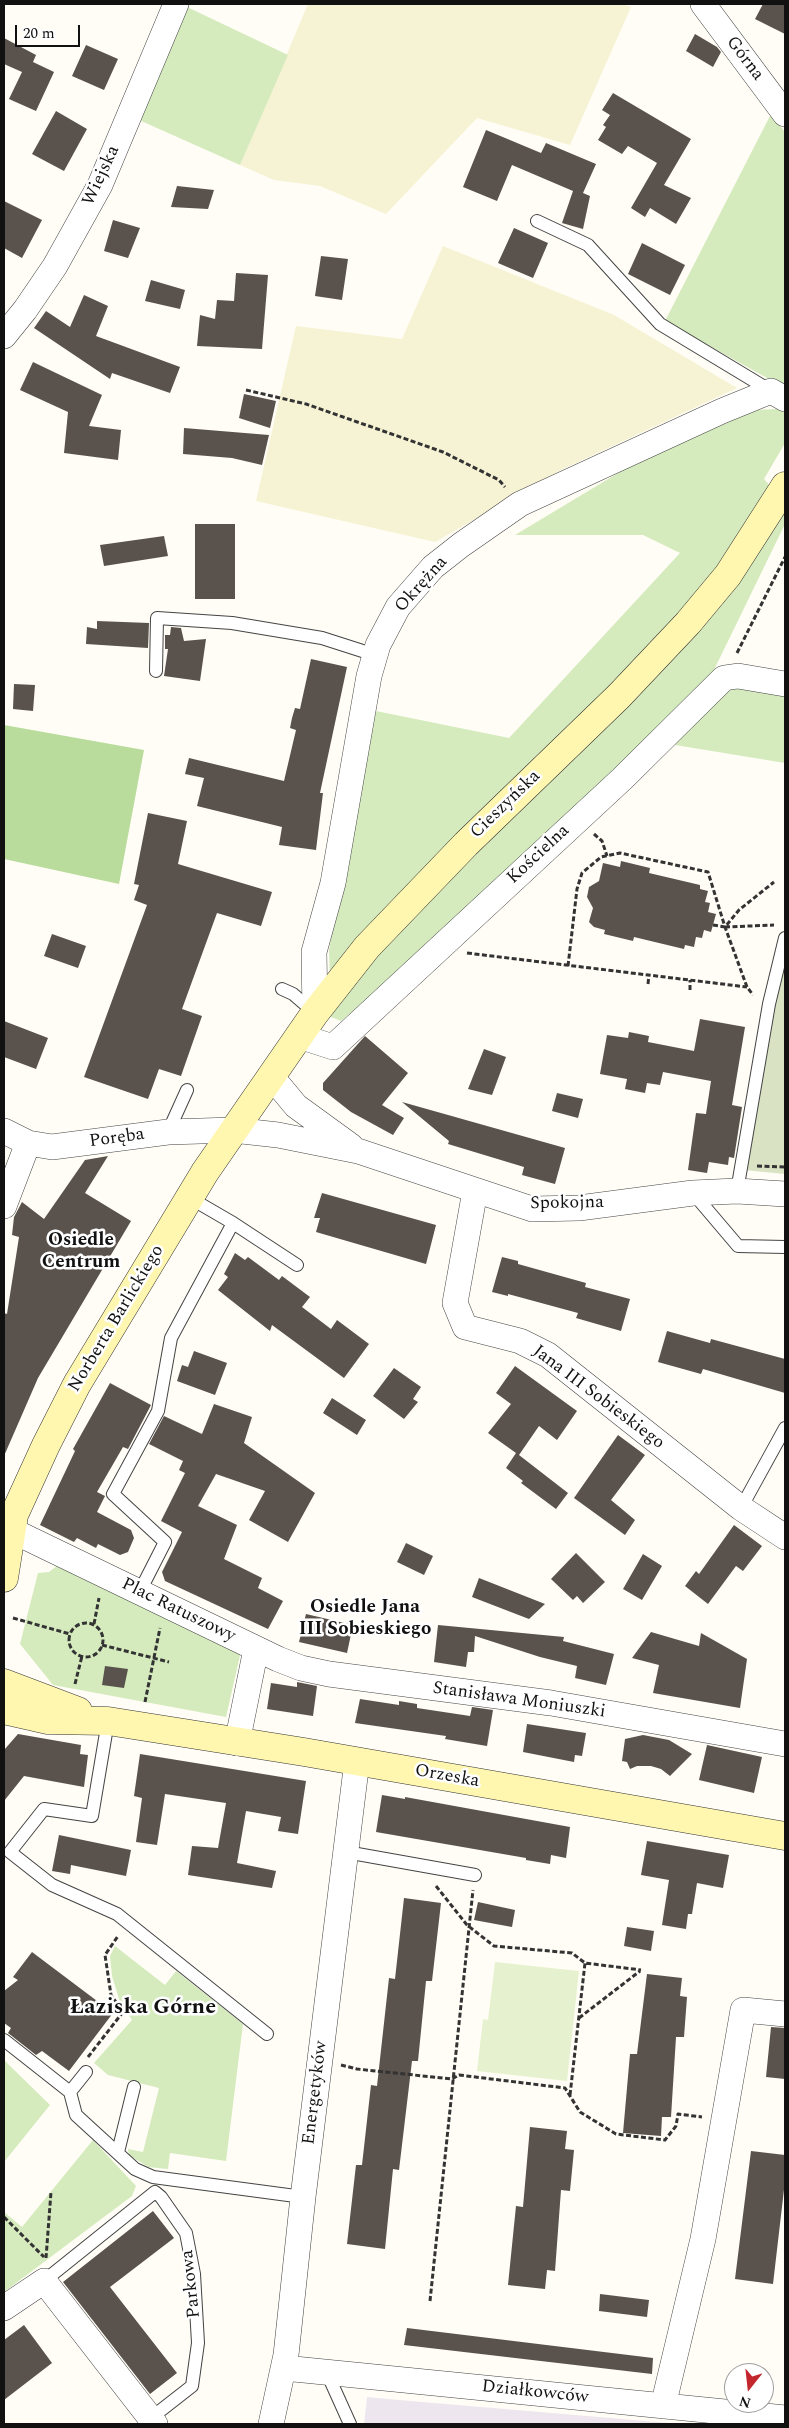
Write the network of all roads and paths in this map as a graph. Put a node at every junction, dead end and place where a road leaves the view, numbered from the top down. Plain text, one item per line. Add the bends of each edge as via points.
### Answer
1 (176, 4) edge
2 (703, 4) edge
3 (785, 114) edge
4 (537, 221) dead end
5 (4, 336) edge
6 (246, 390) dead end
7 (778, 395) edge
8 (785, 486) edge
9 (520, 504) junction
10 (785, 557) edge
11 (375, 655) junction
12 (156, 671) dead end
13 (724, 678) junction
14 (785, 684) edge
15 (588, 828) dead end
16 (607, 856) junction
17 (774, 882) dead end
18 (770, 924) dead end
19 (713, 925) dead end
20 (725, 927) junction
21 (785, 938) edge
22 (464, 953) dead end
23 (568, 966) junction
24 (649, 975) junction
25 (690, 980) junction
26 (648, 984) dead end
27 (747, 987) junction
28 (282, 989) dead end
29 (690, 990) dead end
30 (755, 997) dead end
31 (315, 1013) junction
32 (299, 1036) junction
33 (271, 1076) junction
34 (187, 1090) dead end
35 (233, 1130) junction
36 (4, 1131) edge
37 (168, 1132) junction
38 (28, 1144) junction
39 (358, 1151) junction
40 (742, 1166) junction
41 (785, 1167) edge
42 (475, 1191) junction
43 (737, 1191) junction
44 (693, 1192) junction
45 (785, 1194) edge
46 (190, 1198) junction
47 (4, 1206) edge
48 (233, 1223) junction
49 (785, 1246) edge
50 (297, 1265) dead end
51 (785, 1428) edge
52 (741, 1508) junction
53 (10, 1524) edge
54 (785, 1537) edge
55 (4, 1578) edge
56 (101, 1591) dead end
57 (139, 1593) junction
58 (13, 1618) dead end
59 (162, 1622) dead end
60 (94, 1624) junction
61 (70, 1634) junction
62 (102, 1645) junction
63 (256, 1649) junction
64 (82, 1656) junction
65 (154, 1659) junction
66 (169, 1662) dead end
67 (4, 1683) edge
68 (75, 1685) dead end
69 (144, 1707) dead end
70 (4, 1710) edge
71 (108, 1721) junction
72 (237, 1743) junction
73 (785, 1744) edge
74 (356, 1761) junction
75 (785, 1836) edge
76 (7, 1850) edge
77 (346, 1852) junction
78 (420, 1865) junction
79 (475, 1875) joint
80 (128, 1923) junction
81 (468, 1925) junction
82 (585, 1963) junction
83 (785, 2014) edge
84 (579, 2018) junction
85 (267, 2034) dead end
86 (4, 2040) edge
87 (320, 2063) junction
88 (86, 2072) joint
89 (452, 2080) junction
90 (134, 2087) dead end
91 (70, 2092) junction
92 (570, 2095) junction
93 (725, 2120) junction
94 (118, 2152) junction
95 (51, 2192) dead end
96 (303, 2197) junction
97 (4, 2217) edge
98 (45, 2270) junction
99 (430, 2301) dead end
100 (4, 2308) edge
101 (284, 2368) junction
102 (328, 2373) junction
103 (663, 2406) junction
104 (785, 2418) edge
105 (153, 2421) edge
106 (271, 2424) edge
107 (350, 2424) edge

1 - 5 street, Wiejska via 100,185 55,266
2 - 3 street, Górna
4 - 7 lane via 588,245 660,324
6 - 9 path via 306,404 443,452 499,480
7 - 9 street, Okrężna via 722,411
8 - 31 street, Cieszyńska via 728,575 688,623 367,947
9 - 11 street, Okrężna via 433,567 398,607
10 - 13 path
11 - 12 lane via 322,638 232,623 157,618
11 - 31 street, Okrężna via 332,883 314,952
13 - 14 street via 738,676
13 - 32 street, Kościelna via 622,778 333,1047
15 - 16 path via 602,841
16 - 20 path via 620,853 708,872
16 - 23 path via 601,857 582,873 577,889
17 - 20 path via 739,910
18 - 20 path
19 - 20 path
20 - 27 path
21 - 40 lane via 769,1004
22 - 23 path
23 - 24 path
24 - 25 path
24 - 26 path
25 - 27 path
25 - 29 path
27 - 30 path
28 - 31 lane
31 - 32 street, Cieszyńska
32 - 33 street, Cieszyńska
33 - 35 street, Cieszyńska
33 - 39 street, Spokojna via 296,1106
34 - 37 lane
35 - 37 street, Poręba
35 - 39 street, Spokojna via 278,1135
35 - 46 street, Norberta Barlickiego
36 - 38 street, Poręba
37 - 38 street, Poręba via 52,1147
38 - 47 street
39 - 42 street, Spokojna
40 - 41 path
40 - 43 lane
42 - 44 street, Spokojna via 532,1209 579,1208
42 - 52 street, Jana III Sobieskiego via 455,1303 465,1327 520,1340 548,1355
43 - 44 street, Spokojna
43 - 45 street, Spokojna
44 - 49 lane via 738,1246
46 - 48 lane
46 - 53 street, Norberta Barlickiego via 77,1384
48 - 50 lane
48 - 57 lane via 170,1338 158,1410 113,1494 165,1542
51 - 52 lane
52 - 54 street, Jana III Sobieskiego
53 - 55 street, Norberta Barlickiego
53 - 57 street, Plac Ratuszowy
56 - 60 path
57 - 63 street, Plac Ratuszowy
58 - 61 path
59 - 65 path
60 - 61 path via 77,1626
60 - 62 path via 102,1632
61 - 64 path via 70,1645
62 - 64 path via 93,1656
62 - 65 path
63 - 72 street, Plac Ratuszowy
63 - 73 street, Stanisława Moniuszki via 301,1668 329,1674 551,1703
64 - 68 path
65 - 66 path
65 - 69 path
67 - 71 street, Orzeska
70 - 71 street, Orzeska via 48,1720
71 - 72 street, Orzeska
71 - 76 lane via 92,1816 44,1808
72 - 74 street, Orzeska
74 - 75 street, Orzeska
74 - 77 street, Energetyków
76 - 80 lane via 52,1885 117,1914
77 - 78 lane
77 - 87 street, Energetyków
78 - 79 lane
78 - 81 path
79 - 81 path
80 - 85 lane
80 - 88 path via 105,1955 111,1994 123,2012 88,2057
81 - 82 path via 494,1946 572,1953
81 - 89 path
82 - 84 path
82 - 84 path via 641,1970
83 - 93 street via 743,2010
84 - 92 path
86 - 91 lane
87 - 89 path
87 - 96 street, Energetyków
88 - 91 lane
89 - 92 path via 458,2075 565,2088
89 - 99 path
90 - 94 lane
91 - 94 lane via 76,2115
92 - 93 path via 580,2112 616,2134 665,2140 676,2126 678,2114
93 - 103 street via 703,2239
94 - 96 lane via 135,2169 153,2177
95 - 98 path
96 - 101 street, Energetyków
97 - 98 path
98 - 100 street, Parkowa
98 - 105 street, Parkowa
98 - 105 lane, Parkowa via 155,2192 161,2197 186,2233 194,2274 198,2343 192,2386
101 - 102 street, Działkowców
101 - 106 street, Energetyków
102 - 103 street, Działkowców
102 - 107 lane
103 - 104 street, Działkowców

